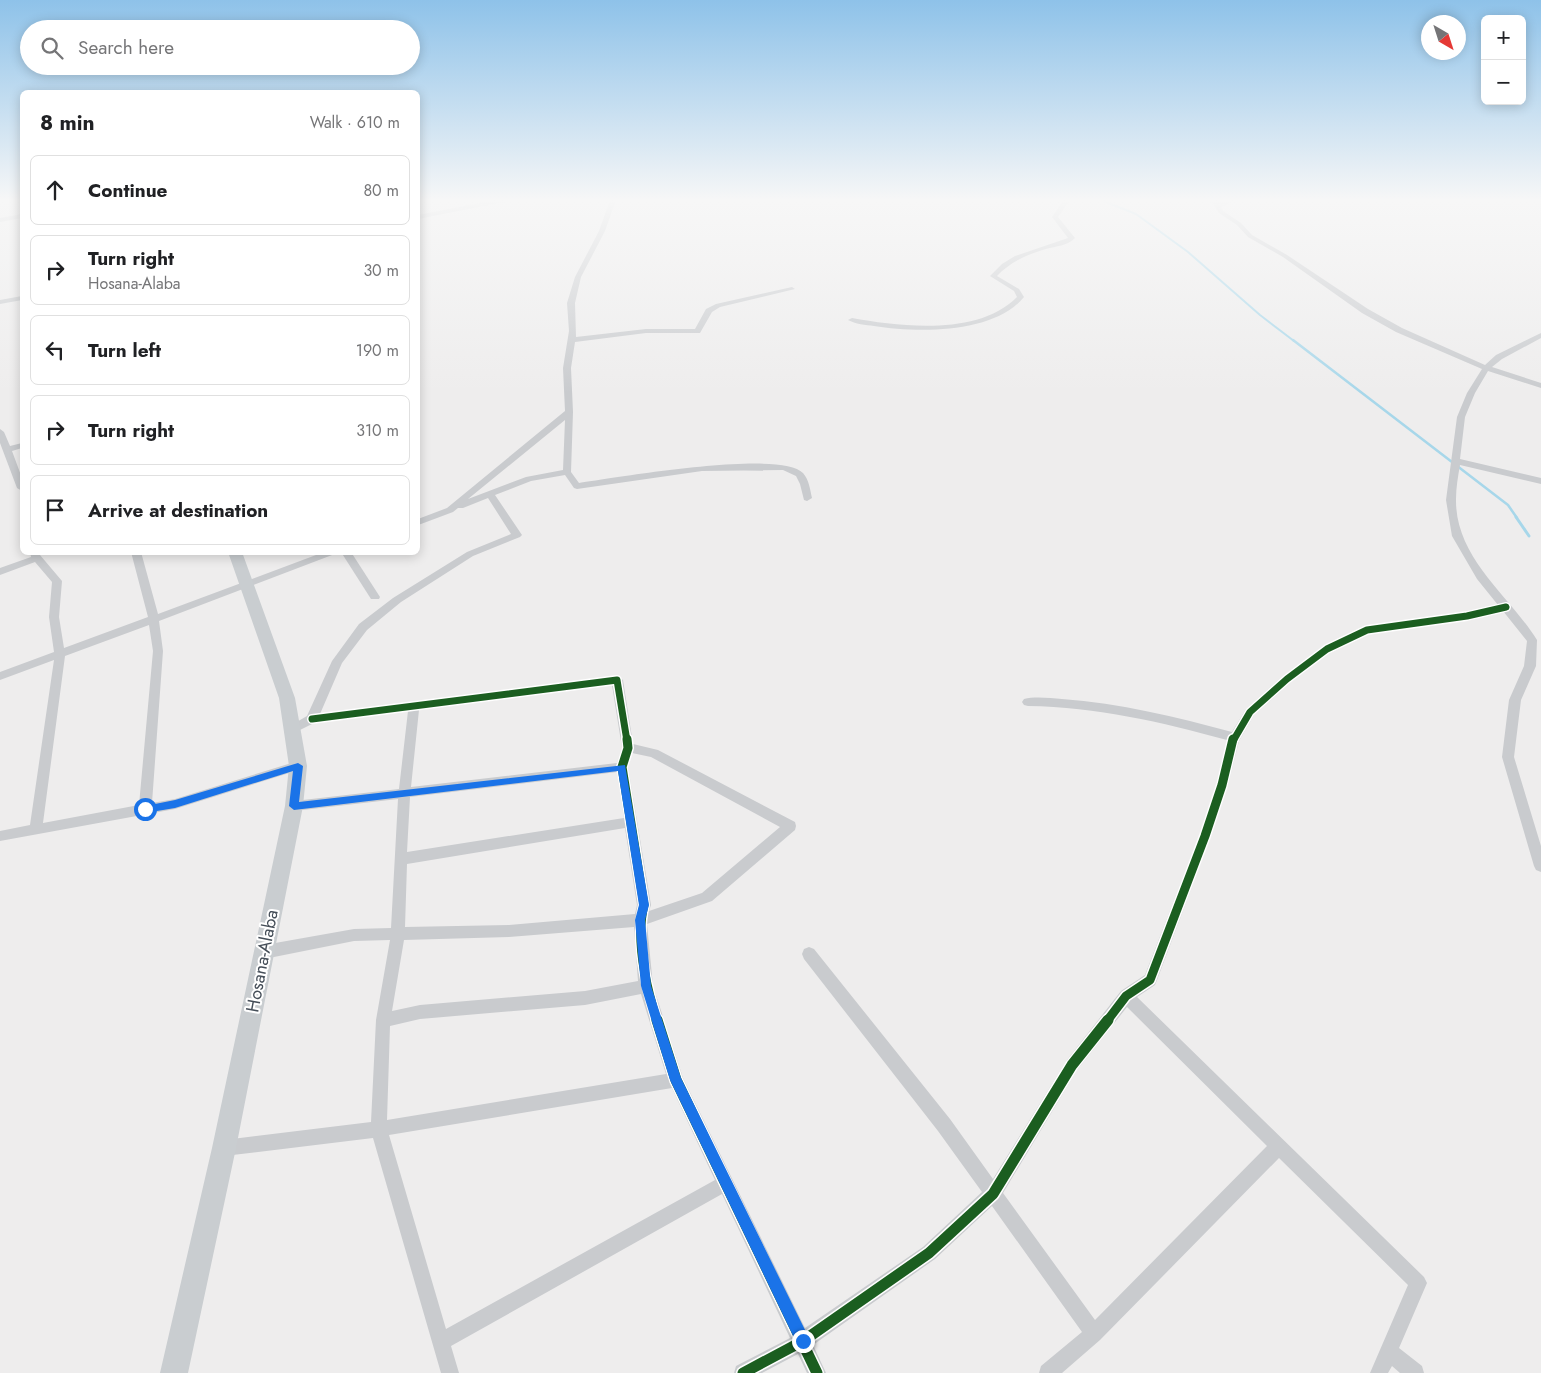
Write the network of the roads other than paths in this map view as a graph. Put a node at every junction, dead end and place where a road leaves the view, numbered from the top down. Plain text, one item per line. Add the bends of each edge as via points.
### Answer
1 (585, 264) edge
2 (1006, 264) edge
3 (1297, 264) edge
4 (792, 289) dead end
5 (20, 298) edge
6 (0, 302) edge
7 (852, 320) dead end
8 (1541, 335) edge
9 (572, 340) junction
10 (1486, 368) junction
11 (1541, 386) edge
12 (569, 412) junction
13 (0, 432) edge
14 (20, 446) edge
15 (7, 450) junction
16 (1456, 461) junction
17 (567, 472) junction
18 (1541, 481) edge
19 (20, 483) edge
20 (490, 494) junction
21 (807, 498) dead end
22 (450, 510) junction
23 (420, 521) edge
24 (137, 555) edge
25 (236, 555) edge
26 (328, 555) edge
27 (348, 555) edge
28 (36, 556) edge
29 (0, 572) edge
30 (245, 585) junction
31 (375, 597) dead end
32 (1506, 607) junction
33 (154, 620) junction
34 (60, 655) junction
35 (1536, 655) edge
36 (0, 676) edge
37 (1028, 702) dead end
38 (414, 707) junction
39 (312, 719) junction
40 (292, 730) junction
41 (1234, 737) junction
42 (628, 748) junction
43 (298, 766) junction
44 (622, 767) junction
45 (405, 794) junction
46 (294, 806) junction
47 (145, 809) junction
48 (630, 822) junction
49 (36, 829) junction
50 (0, 836) edge
51 (401, 859) junction
52 (1541, 866) edge
53 (640, 920) junction
54 (398, 934) junction
55 (264, 952) junction
56 (809, 954) dead end
57 (646, 986) junction
58 (1126, 996) junction
59 (383, 1020) junction
60 (676, 1080) junction
61 (379, 1129) junction
62 (1278, 1146) junction
63 (224, 1148) junction
64 (726, 1183) junction
65 (993, 1194) junction
66 (1094, 1334) junction
67 (803, 1341) junction
68 (441, 1342) junction
69 (1389, 1352) junction
70 (174, 1373) edge
71 (450, 1373) edge
72 (743, 1373) edge
73 (818, 1373) edge
74 (1048, 1373) edge
75 (1378, 1373) edge
76 (1415, 1373) edge

1 - 9 street via 571,303
2 - 7 street via 993,276 1017,290 1021,297 1016,305 1003,313 965,323 926,327 903,328
3 - 10 street via 1364,311
4 - 9 street via 718,305 709,311 697,330 646,331
5 - 6 street
8 - 10 street
9 - 12 street via 567,368
10 - 11 street
10 - 16 street via 1461,417
12 - 17 street
12 - 22 street
13 - 15 street
14 - 15 street
15 - 19 street
16 - 18 street
16 - 32 street via 1451,500 1456,536 1481,577
17 - 20 street via 529,479
17 - 21 street via 577,486 702,468 784,467 799,474 805,484
20 - 22 street
20 - 39 street via 517,535 470,554 397,600 363,627 337,662
22 - 23 street
24 - 33 street
25 - 30 main road, Hosana-Alaba
26 - 30 street
27 - 31 street
28 - 29 street
28 - 34 street via 57,582 54,617
30 - 33 street
30 - 40 main road, Hosana-Alaba via 287,698
32 - 35 street via 1532,640
32 - 41 street via 1467,616 1367,630 1335,646 1287,679 1250,712
33 - 34 street
33 - 47 street via 158,651
34 - 36 street
34 - 49 street
35 - 52 street via 1515,700 1508,756
37 - 41 street via 1059,701 1152,715
38 - 39 street
38 - 42 street via 617,680
38 - 45 street
39 - 40 street
40 - 43 main road, Hosana-Alaba
41 - 58 street via 1205,836 1150,980
42 - 44 street
42 - 53 street via 654,753 790,826 707,897
43 - 46 main road, Hosana-Alaba
43 - 47 street via 175,804
44 - 45 street
44 - 48 street
45 - 46 street
45 - 51 street
46 - 55 main road, Hosana-Alaba
47 - 49 street
48 - 51 street
48 - 53 street via 644,905
49 - 50 street
51 - 54 street
53 - 54 street via 509,931
53 - 57 street
54 - 55 street via 354,935
54 - 59 street
55 - 63 main road, Hosana-Alaba
56 - 65 street via 944,1125
57 - 59 street via 585,998 420,1012
57 - 60 street
58 - 62 street
58 - 65 street via 1072,1065
59 - 61 street
60 - 61 street
60 - 64 street
61 - 63 street
61 - 68 street
62 - 66 street
62 - 69 street via 1418,1283
63 - 70 main road, Hosana-Alaba
64 - 67 street
64 - 68 street
65 - 66 street
65 - 67 street via 929,1253
66 - 74 street
67 - 72 street
67 - 73 street
68 - 71 street
69 - 75 street
69 - 76 street

